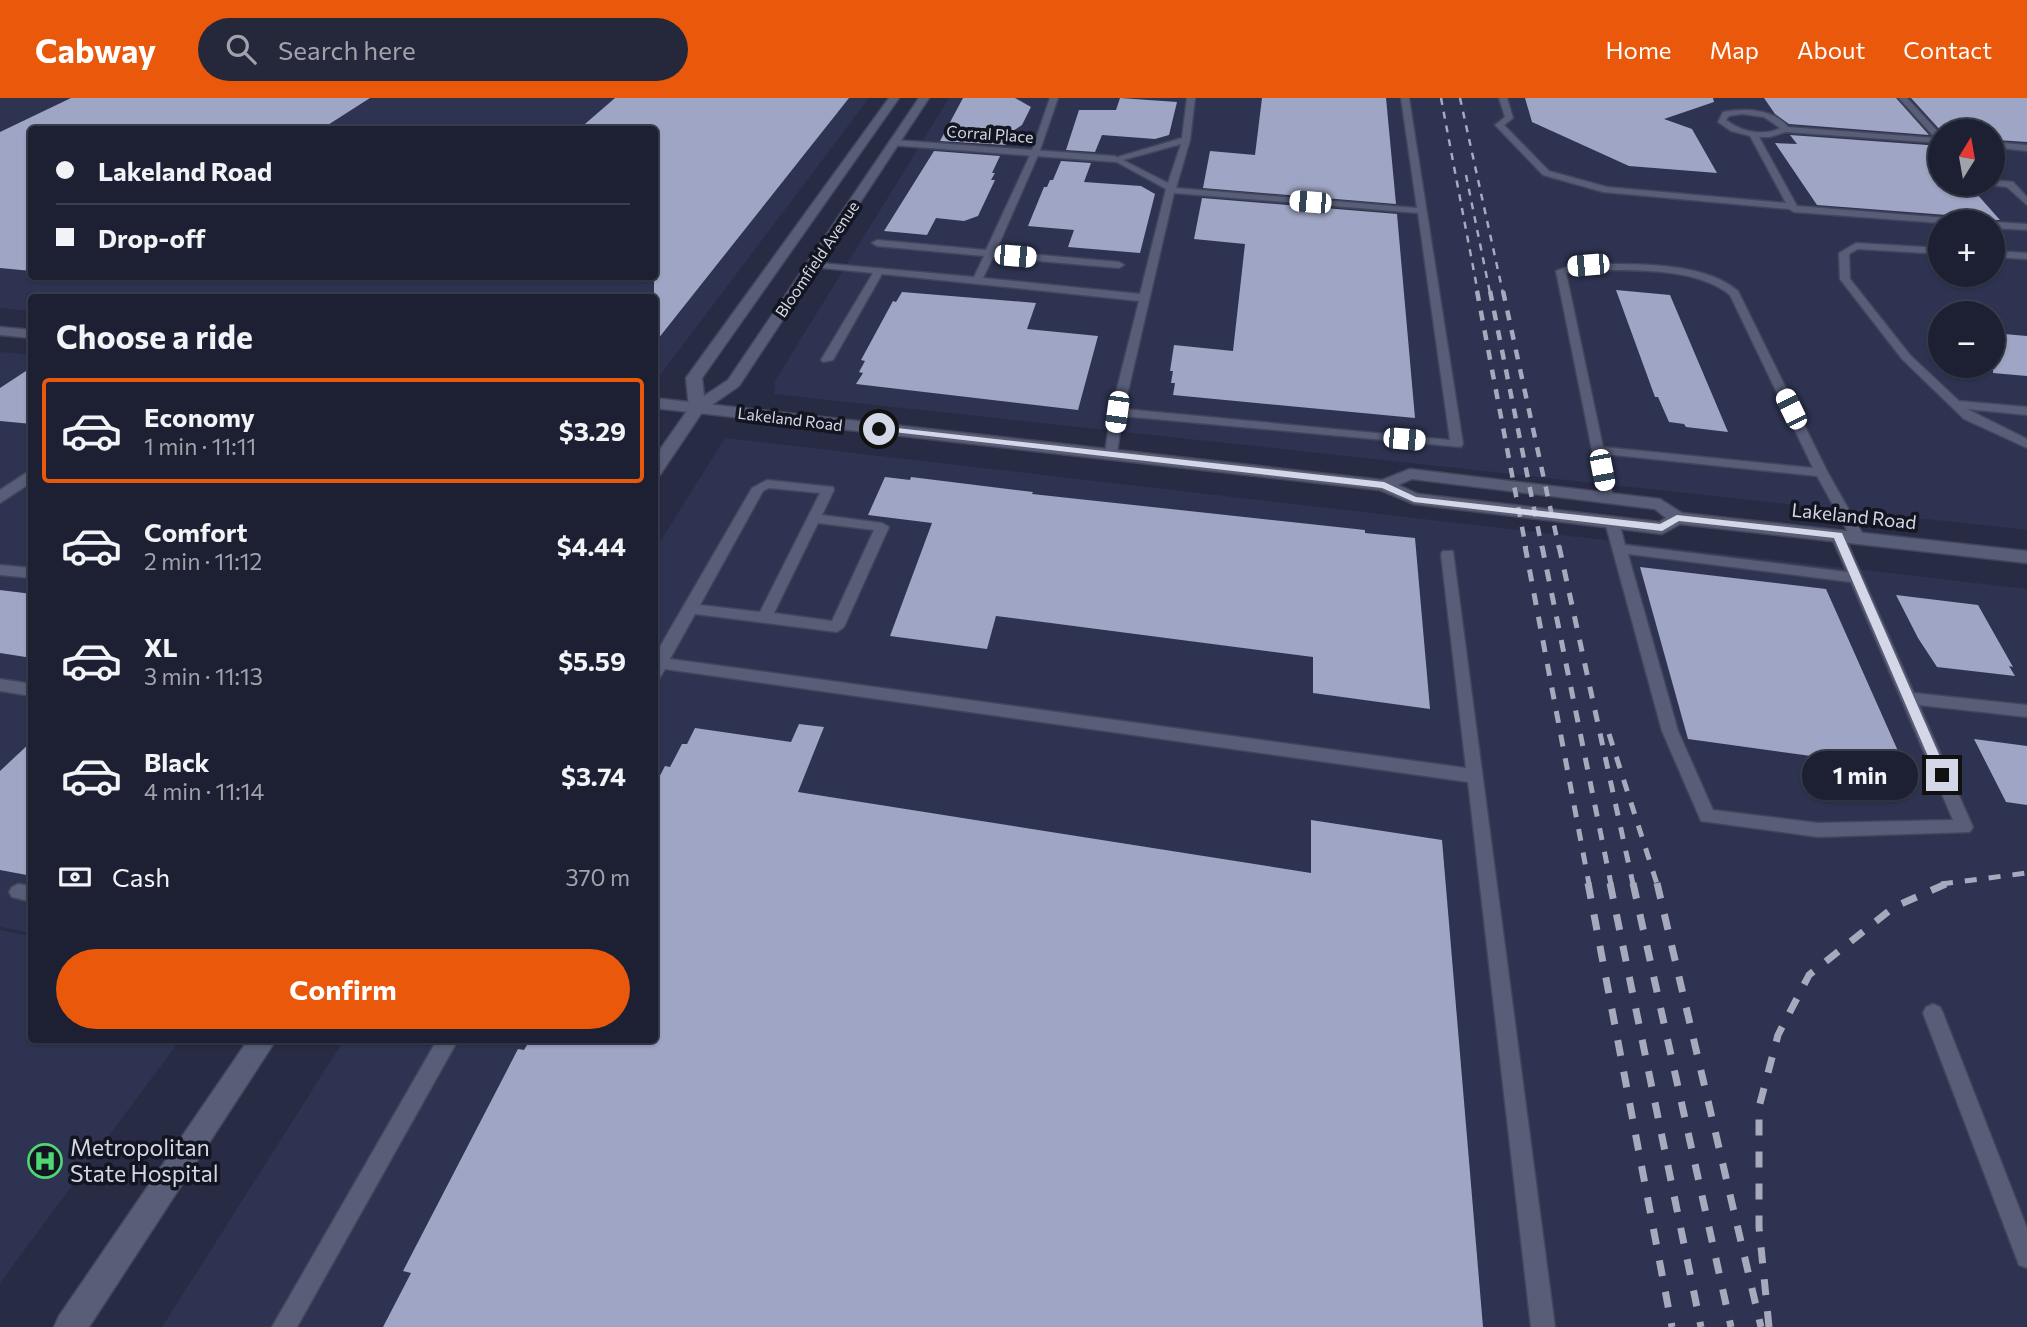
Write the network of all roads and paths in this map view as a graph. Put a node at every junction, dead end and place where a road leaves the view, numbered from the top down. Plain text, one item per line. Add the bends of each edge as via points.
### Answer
1 (894, 98) edge
2 (924, 98) edge
3 (1054, 98) edge
4 (1191, 98) edge
5 (1405, 98) edge
6 (1503, 98) edge
7 (1903, 98) edge
8 (1730, 100) dead end
9 (1729, 113) junction
10 (1928, 126) edge
11 (1785, 129) junction
12 (1752, 134) junction
13 (1186, 140) junction
14 (1928, 140) edge
15 (879, 142) junction
16 (2006, 146) edge
17 (2027, 148) edge
18 (1035, 153) junction
19 (1115, 159) junction
20 (2006, 184) edge
21 (1171, 189) junction
22 (2027, 202) edge
23 (1792, 206) junction
24 (1422, 211) junction
25 (1928, 219) edge
26 (2005, 226) edge
27 (2027, 227) edge
28 (877, 243) dead end
29 (1928, 250) edge
30 (989, 254) junction
31 (2005, 255) edge
32 (2027, 256) edge
33 (813, 264) junction
34 (1119, 265) dead end
35 (879, 271) junction
36 (977, 281) junction
37 (1144, 298) junction
38 (0, 331) edge
39 (28, 334) edge
40 (827, 360) dead end
41 (658, 403) edge
42 (1955, 404) junction
43 (697, 408) junction
44 (2027, 411) edge
45 (1117, 412) junction
46 (2027, 444) edge
47 (1597, 450) junction
48 (1111, 453) junction
49 (658, 465) edge
50 (1822, 474) junction
51 (28, 477) edge
52 (1384, 485) junction
53 (1607, 497) junction
54 (0, 498) edge
55 (814, 518) junction
56 (1677, 518) junction
57 (1612, 522) junction
58 (1838, 536) junction
59 (1858, 538) junction
60 (1620, 549) junction
61 (1448, 554) dead end
62 (2027, 557) edge
63 (0, 570) edge
64 (28, 573) edge
65 (1857, 578) junction
66 (691, 610) junction
67 (765, 617) junction
68 (658, 665) edge
69 (658, 667) edge
70 (0, 685) edge
71 (28, 689) edge
72 (1910, 698) junction
73 (2027, 711) edge
74 (1474, 776) junction
75 (1933, 1013) dead end
76 (261, 1043) edge
77 (446, 1043) edge
78 (2027, 1256) edge
79 (70, 1327) edge
80 (284, 1327) edge
81 (1543, 1327) edge

1 - 15 main road, Bloomfield Avenue
2 - 15 main road, Bloomfield Avenue
3 - 18 lane
4 - 13 lane
5 - 24 lane
6 - 23 lane via 1509,118 1499,125 1546,173 1606,190
7 - 10 lane
8 - 9 lane
9 - 11 lane via 1763,115 1780,121
9 - 12 lane via 1722,116 1724,123
11 - 12 lane via 1777,134
11 - 14 lane
12 - 23 lane
13 - 19 lane
13 - 21 lane
15 - 18 main road, Corral Place
15 - 33 main road, Bloomfield Avenue
15 - 43 main road, Bloomfield Avenue via 694,378
16 - 17 lane
18 - 19 main road, Corral Place
18 - 30 lane
19 - 21 lane
20 - 22 lane
21 - 24 lane
21 - 37 lane
23 - 25 lane
24 - 45 lane via 1457,444
26 - 27 lane
28 - 30 lane
29 - 42 lane via 1856,246 1844,253 1845,279 1906,358
30 - 34 lane
30 - 36 lane
31 - 32 lane
33 - 35 lane
33 - 43 main road, Bloomfield Avenue via 734,383
35 - 36 lane
35 - 40 lane
36 - 37 lane
37 - 45 lane
38 - 39 main road
41 - 43 main road, Lakeland Road
42 - 44 lane
42 - 46 lane via 1968,416
43 - 48 main road, Lakeland Road
43 - 49 main road, Bloomfield Avenue
45 - 48 lane
47 - 50 lane
47 - 50 lane via 1561,271 1588,265 1703,276 1723,283 1734,293
47 - 53 lane
48 - 52 main road, Lakeland Road
50 - 59 lane
51 - 54 main road
52 - 53 main road, Lakeland Road via 1410,474
52 - 57 main road, Lakeland Road via 1414,499
53 - 56 main road, Lakeland Road via 1660,504
55 - 66 lane via 828,490 767,484 758,488
55 - 67 lane
55 - 67 lane via 882,527 837,627
56 - 57 main road, Lakeland Road via 1662,528
56 - 58 main road, Lakeland Road
57 - 60 lane
58 - 59 main road, Lakeland Road
58 - 65 lane
59 - 62 main road, Lakeland Road
60 - 65 lane
60 - 72 lane via 1670,731 1707,817 1818,830 1964,827
61 - 74 lane
63 - 64 lane
65 - 72 lane
66 - 67 lane
66 - 68 lane
69 - 74 lane
70 - 71 lane
72 - 73 lane
74 - 81 lane
75 - 78 lane
76 - 79 main road
77 - 80 lane

